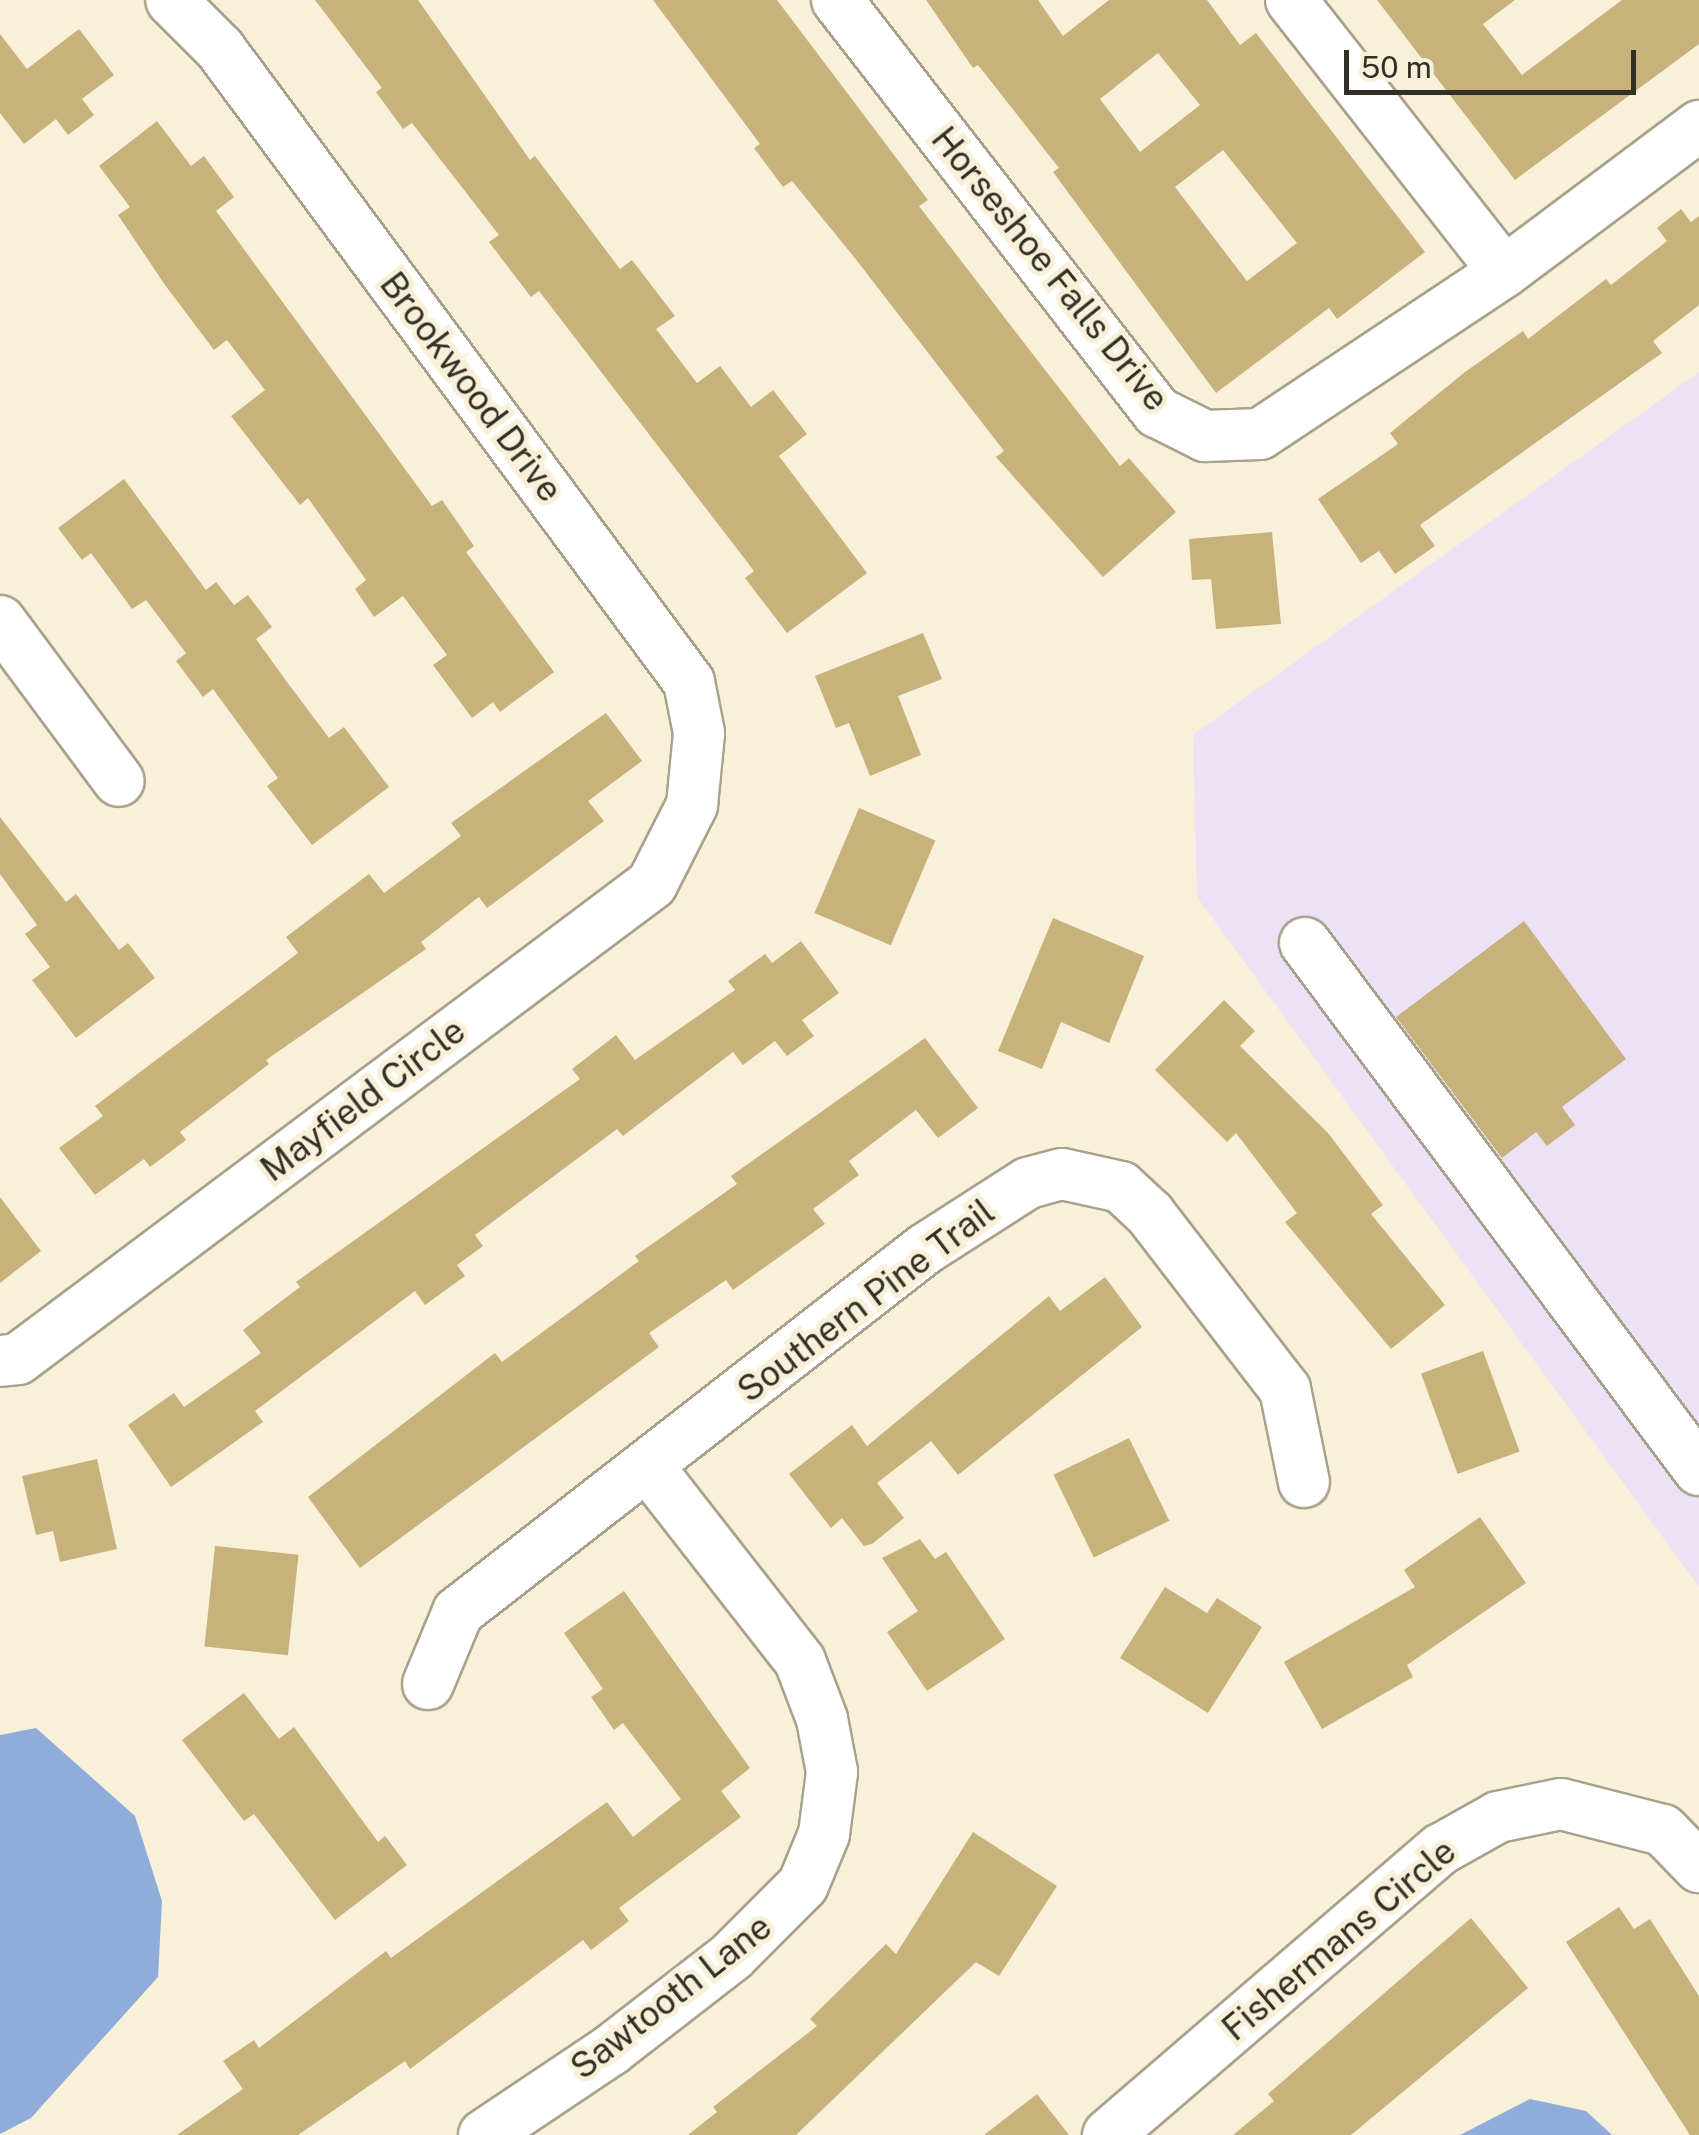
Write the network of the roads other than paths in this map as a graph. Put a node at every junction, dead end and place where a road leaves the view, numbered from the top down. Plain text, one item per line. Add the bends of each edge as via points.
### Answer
1 (171, 0) edge
2 (838, 0) edge
3 (1292, 0) edge
4 (1699, 126) edge
5 (1504, 272) junction
6 (0, 621) edge
7 (119, 781) dead end
8 (692, 805) joint
9 (1304, 943) dead end
10 (0, 1360) edge
11 (1683, 1412) edge
12 (650, 1468) junction
13 (1699, 1470) edge
14 (1304, 1482) dead end
15 (428, 1684) dead end
16 (1699, 1867) edge
17 (484, 2135) edge
18 (1108, 2135) edge

1 - 8 street, Brookwood Drive via 220,49 689,682 699,733
2 - 5 street, Horseshoe Falls Drive via 1158,412 1204,436 1260,434
3 - 5 street
4 - 5 street, Horseshoe Falls Drive
6 - 7 street
8 - 10 street, Mayfield Circle via 652,884 18,1359
9 - 11 street
11 - 13 street
12 - 14 street, Southern Pine Trail via 925,1249 1028,1183 1062,1174 1121,1187 1150,1214 1285,1389
12 - 15 street, Southern Pine Trail via 458,1612
12 - 17 street, Sawtooth Lane via 800,1661 832,1772 824,1834 803,1885 732,1956 611,2050
16 - 18 street, Fishermans Circle via 1663,1830 1562,1804 1498,1817 1440,1848

